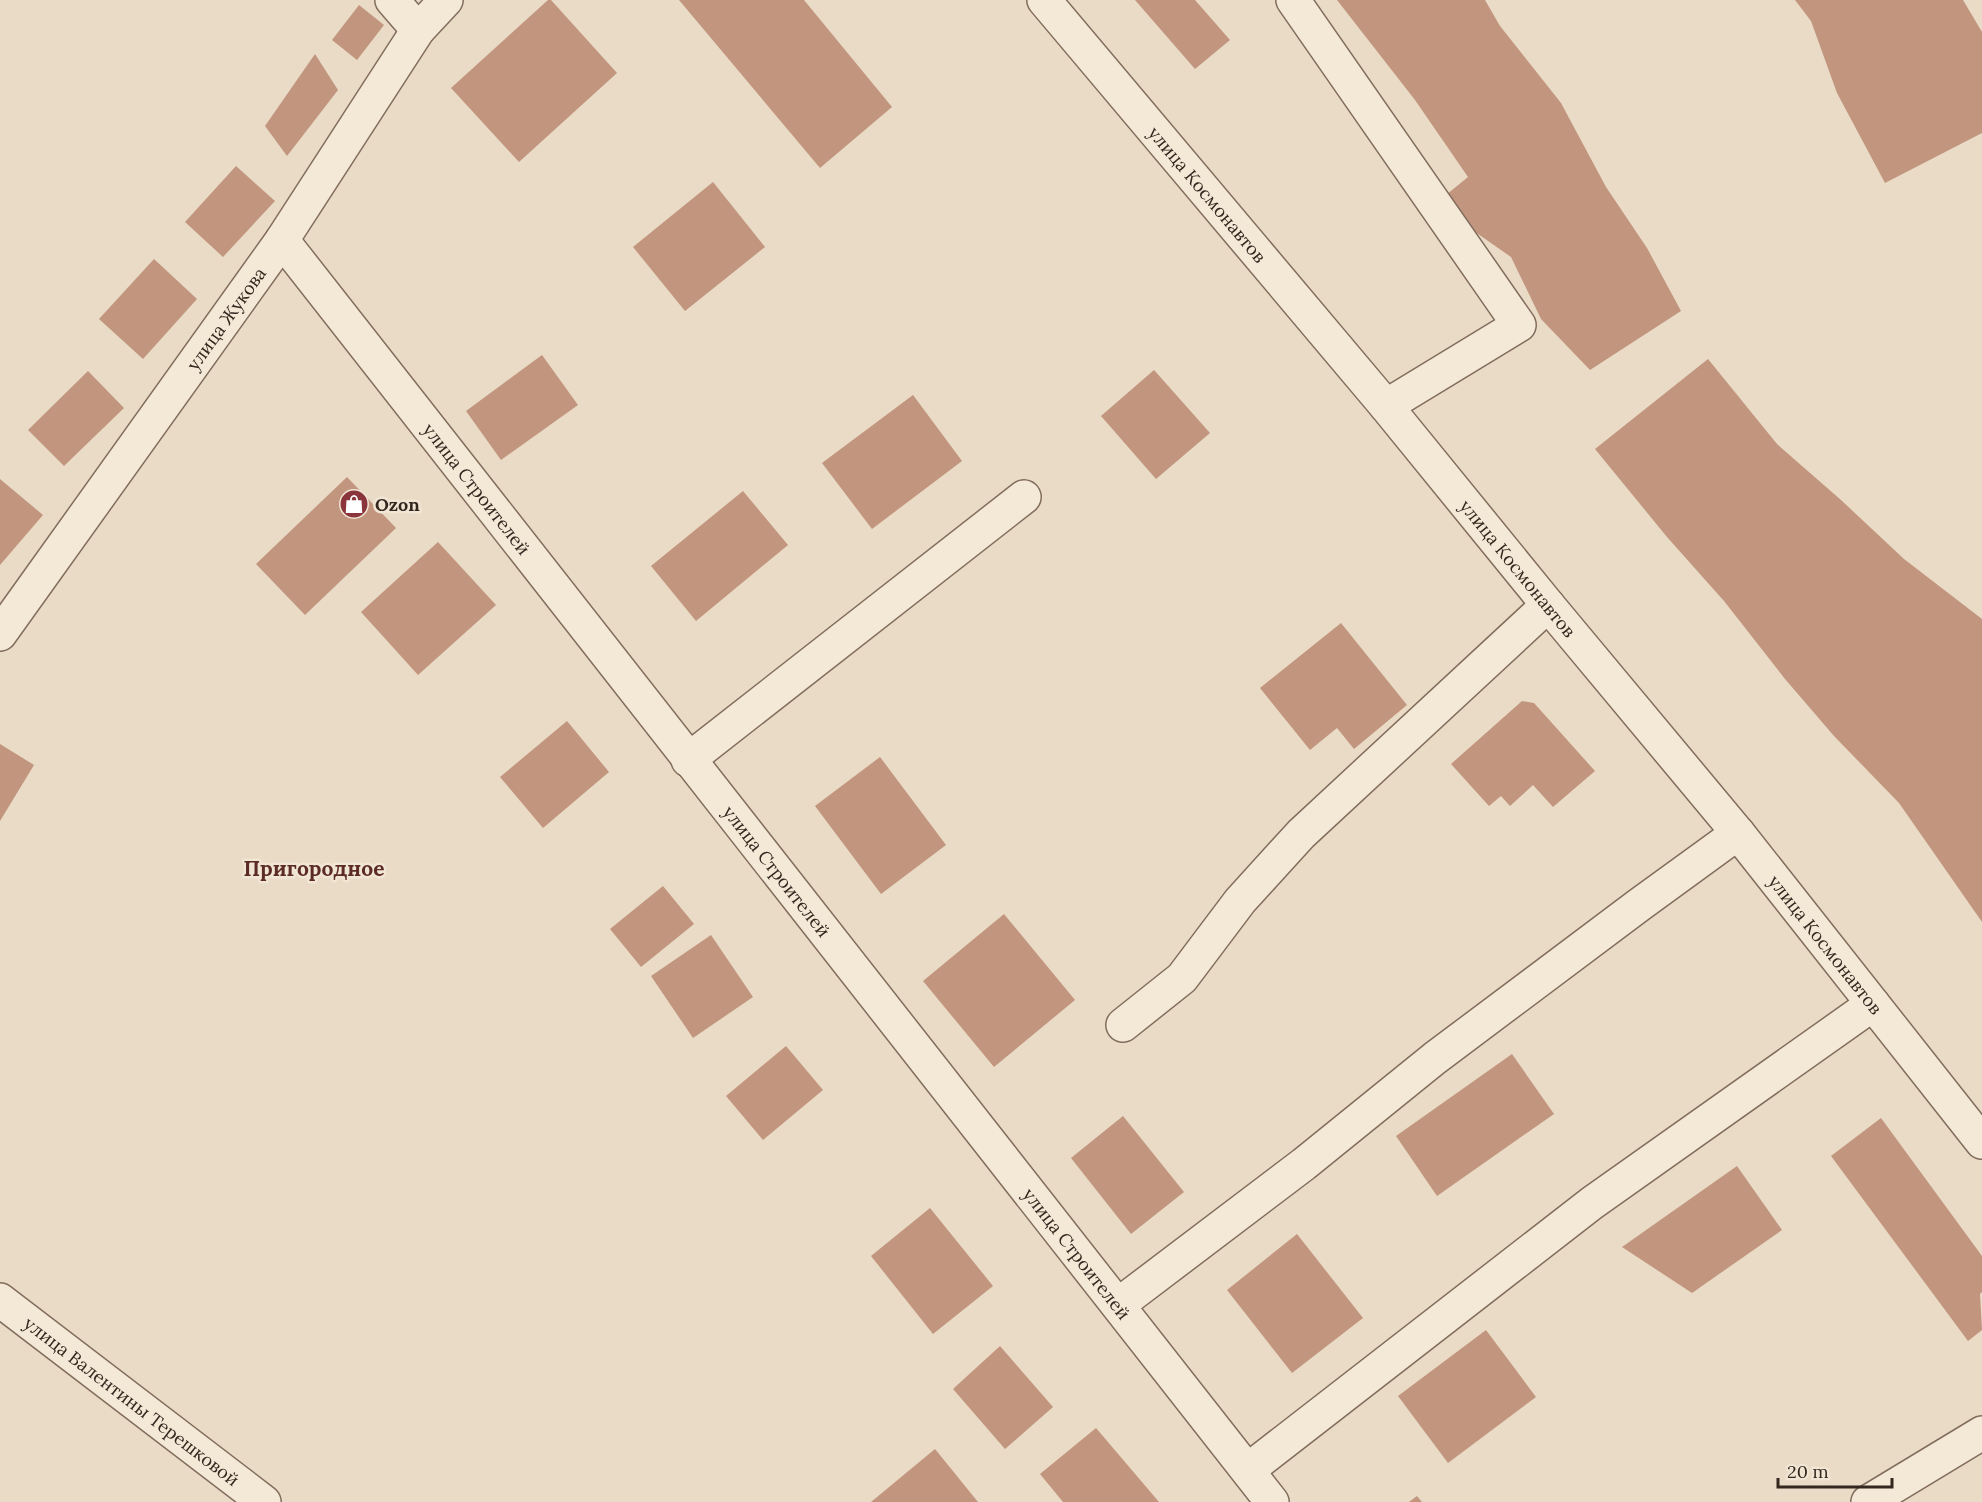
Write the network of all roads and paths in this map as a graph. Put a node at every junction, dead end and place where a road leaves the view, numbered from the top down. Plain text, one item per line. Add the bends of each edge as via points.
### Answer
1 (393, 0) edge
2 (446, 0) edge
3 (1044, 0) edge
4 (1293, 0) edge
5 (418, 30) junction
6 (282, 240) junction
7 (1386, 406) junction
8 (1024, 497) dead end
9 (1548, 605) junction
10 (0, 634) edge
11 (688, 760) junction
12 (1738, 833) junction
13 (1873, 1004) junction
14 (1123, 1025) dead end
15 (1982, 1142) edge
16 (0, 1300) edge
17 (1118, 1305) junction
18 (1982, 1433) edge
19 (1248, 1470) junction
20 (264, 1502) edge
21 (1272, 1502) edge
22 (1868, 1502) edge

1 - 5 street
2 - 5 street, улица Жукова
3 - 7 street, улица Космонавтов
4 - 7 street via 1519,325
5 - 6 street, улица Жукова
6 - 10 street, улица Жукова
6 - 11 street, улица Строителей
7 - 9 street, улица Космонавтов
8 - 11 street
9 - 12 street, улица Космонавтов
9 - 14 street via 1301,834 1240,901 1182,978
11 - 17 street, улица Строителей
12 - 13 street, улица Космонавтов
12 - 17 street via 1435,1058 1304,1164
13 - 15 street, улица Космонавтов
13 - 19 street via 1592,1203
16 - 20 street, улица Валентины Терешковой
17 - 19 street, улица Строителей
18 - 22 street
19 - 21 street, улица Строителей

